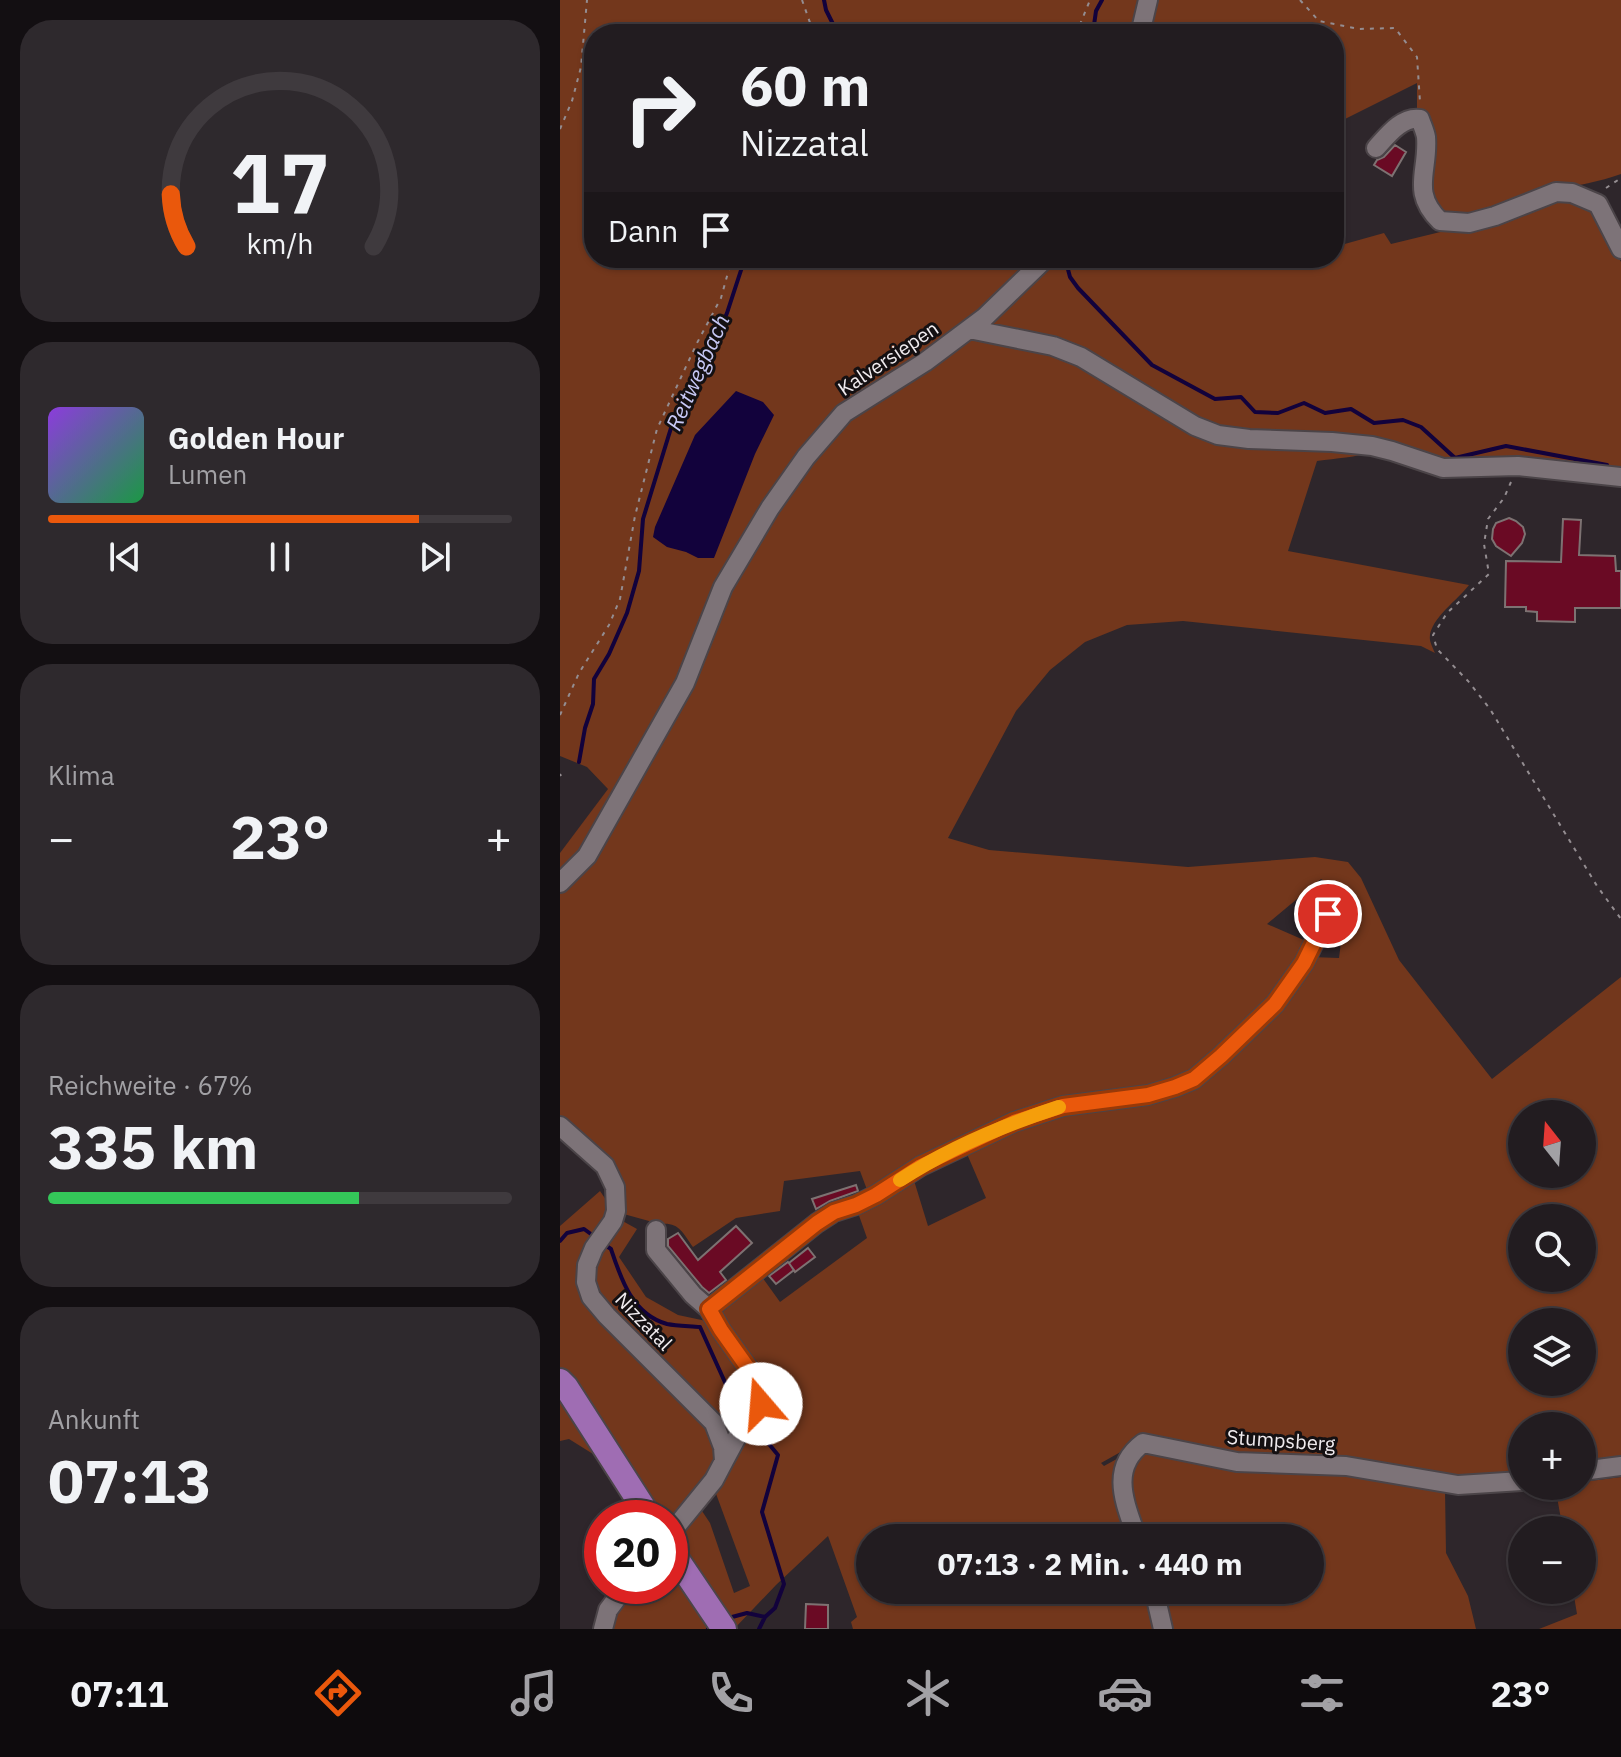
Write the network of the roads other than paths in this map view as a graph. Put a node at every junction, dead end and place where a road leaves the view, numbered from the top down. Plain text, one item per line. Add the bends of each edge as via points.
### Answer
1 (1148, 0) edge
2 (1142, 24) edge
3 (1376, 148) dead end
4 (1621, 249) edge
5 (1036, 268) edge
6 (969, 329) junction
7 (1621, 477) edge
8 (560, 883) edge
9 (1328, 914) dead end
10 (560, 1126) edge
11 (656, 1230) dead end
12 (709, 1309) junction
13 (560, 1381) edge
14 (724, 1461) junction
15 (1621, 1466) edge
16 (1596, 1469) edge
17 (1508, 1482) edge
18 (638, 1500) edge
19 (688, 1512) edge
20 (1132, 1524) edge
21 (688, 1576) edge
22 (612, 1604) edge
23 (1157, 1604) edge
24 (603, 1629) edge
25 (724, 1629) edge
26 (1163, 1629) edge

1 - 2 street
3 - 4 street via 1405,121 1420,119 1426,134 1421,186 1440,221 1469,223 1556,192 1572,193 1598,204
5 - 6 street
6 - 7 street, Kalversiepen via 1081,357 1218,435 1372,446 1443,468 1518,466
6 - 8 street, Kalversiepen via 844,413 806,457 723,587 685,683 587,856
9 - 12 street via 1304,963 1275,1004 1194,1079 1148,1095 1063,1106 1014,1122 921,1166 817,1223
10 - 14 street, Nizzatal via 605,1166 615,1187 613,1221 587,1265 591,1297 714,1423
11 - 12 street via 656,1250
12 - 14 street via 765,1399
13 - 18 main road
14 - 19 street
15 - 16 street
17 - 20 street, Stumpsberg via 1458,1485 1346,1466 1237,1462 1143,1443 1132,1450 1121,1476
21 - 25 main road
22 - 24 street
23 - 26 street

